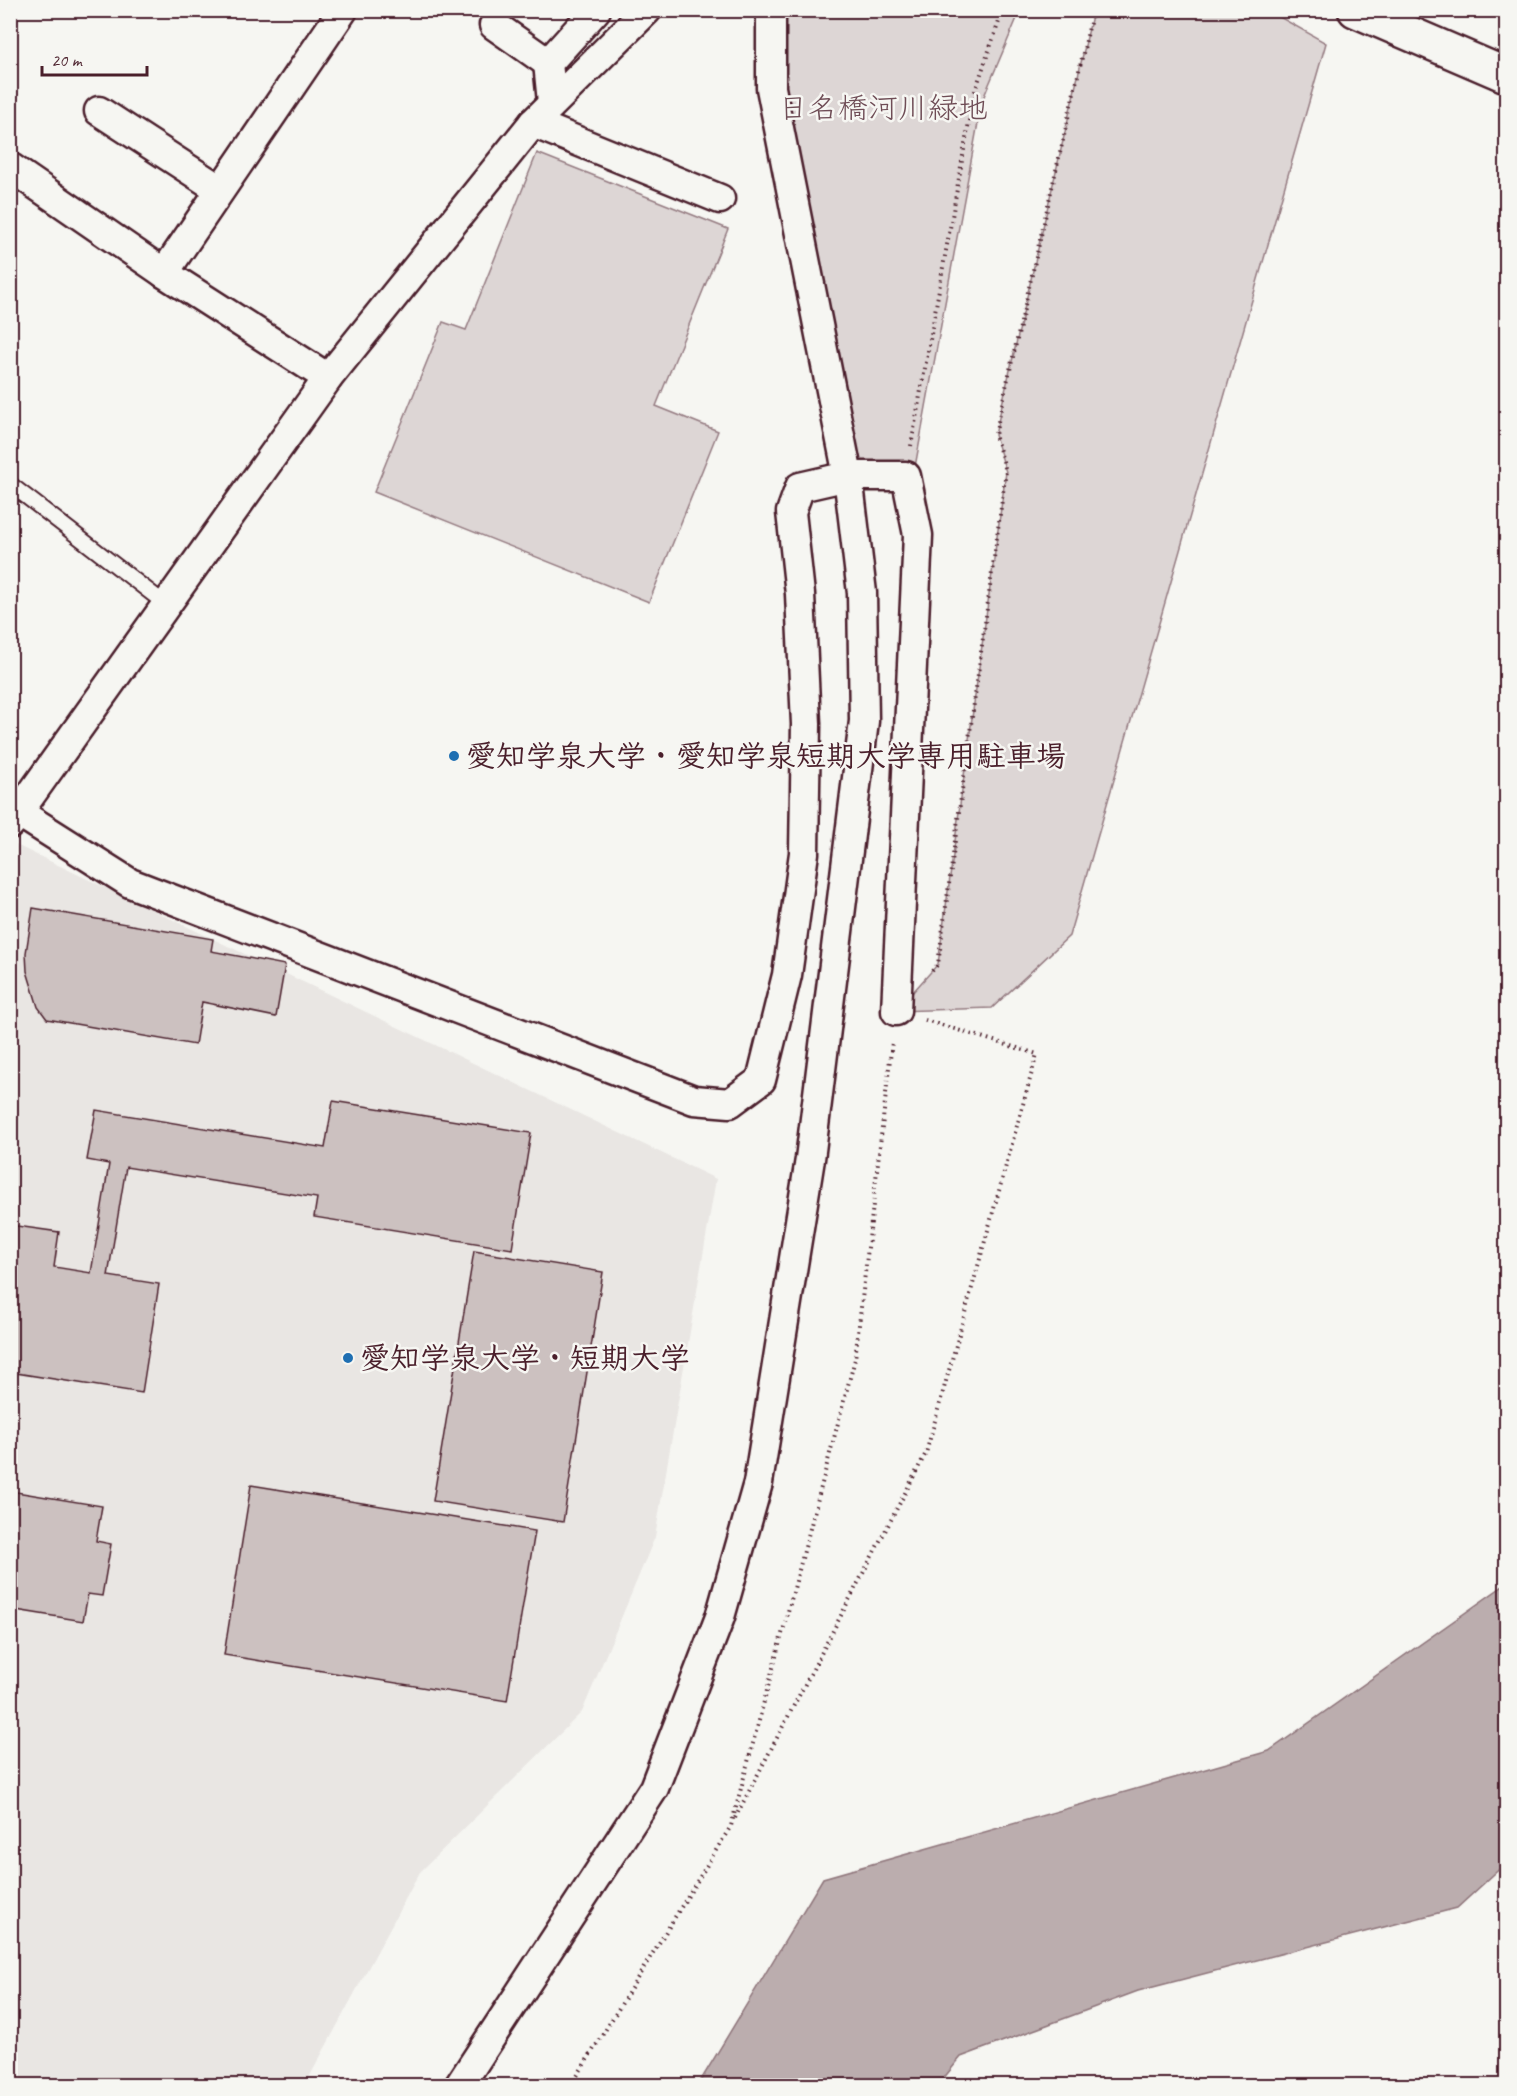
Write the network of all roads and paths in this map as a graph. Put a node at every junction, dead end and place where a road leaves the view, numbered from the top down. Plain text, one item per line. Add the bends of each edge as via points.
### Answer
1 (343, 10) edge
2 (596, 10) edge
3 (647, 10) edge
4 (771, 10) edge
5 (1003, 10) edge
6 (1094, 10) edge
7 (1355, 10) edge
8 (494, 25) dead end
9 (548, 63) junction
10 (1506, 75) edge
11 (99, 111) dead end
12 (543, 112) junction
13 (11, 169) edge
14 (219, 189) junction
15 (720, 199) dead end
16 (164, 273) junction
17 (328, 378) junction
18 (848, 476) junction
19 (906, 476) junction
20 (10, 484) edge
21 (168, 606) junction
22 (14, 815) edge
23 (896, 1011) junction
24 (731, 1826) junction
25 (459, 2085) edge
26 (571, 2085) edge

1 - 14 street
2 - 9 street
3 - 12 street
4 - 18 street via 771,88
5 - 19 path via 974,94
6 - 23 path via 995,435 1006,471 938,964
7 - 10 main road
8 - 9 street
9 - 12 street
11 - 14 street
12 - 15 street
12 - 17 street
13 - 16 street
14 - 16 street
16 - 17 street
17 - 21 street
18 - 19 street
18 - 22 street via 800,487 791,512 806,712 804,854 787,975 761,1080 730,1103 694,1101 130,883
18 - 25 street via 862,593 864,721 810,1159 758,1483 720,1617 654,1788
19 - 23 street via 918,535
20 - 21 lane
21 - 22 street
23 - 24 path via 855,1359
23 - 24 path via 1037,1054 926,1454
24 - 26 path

